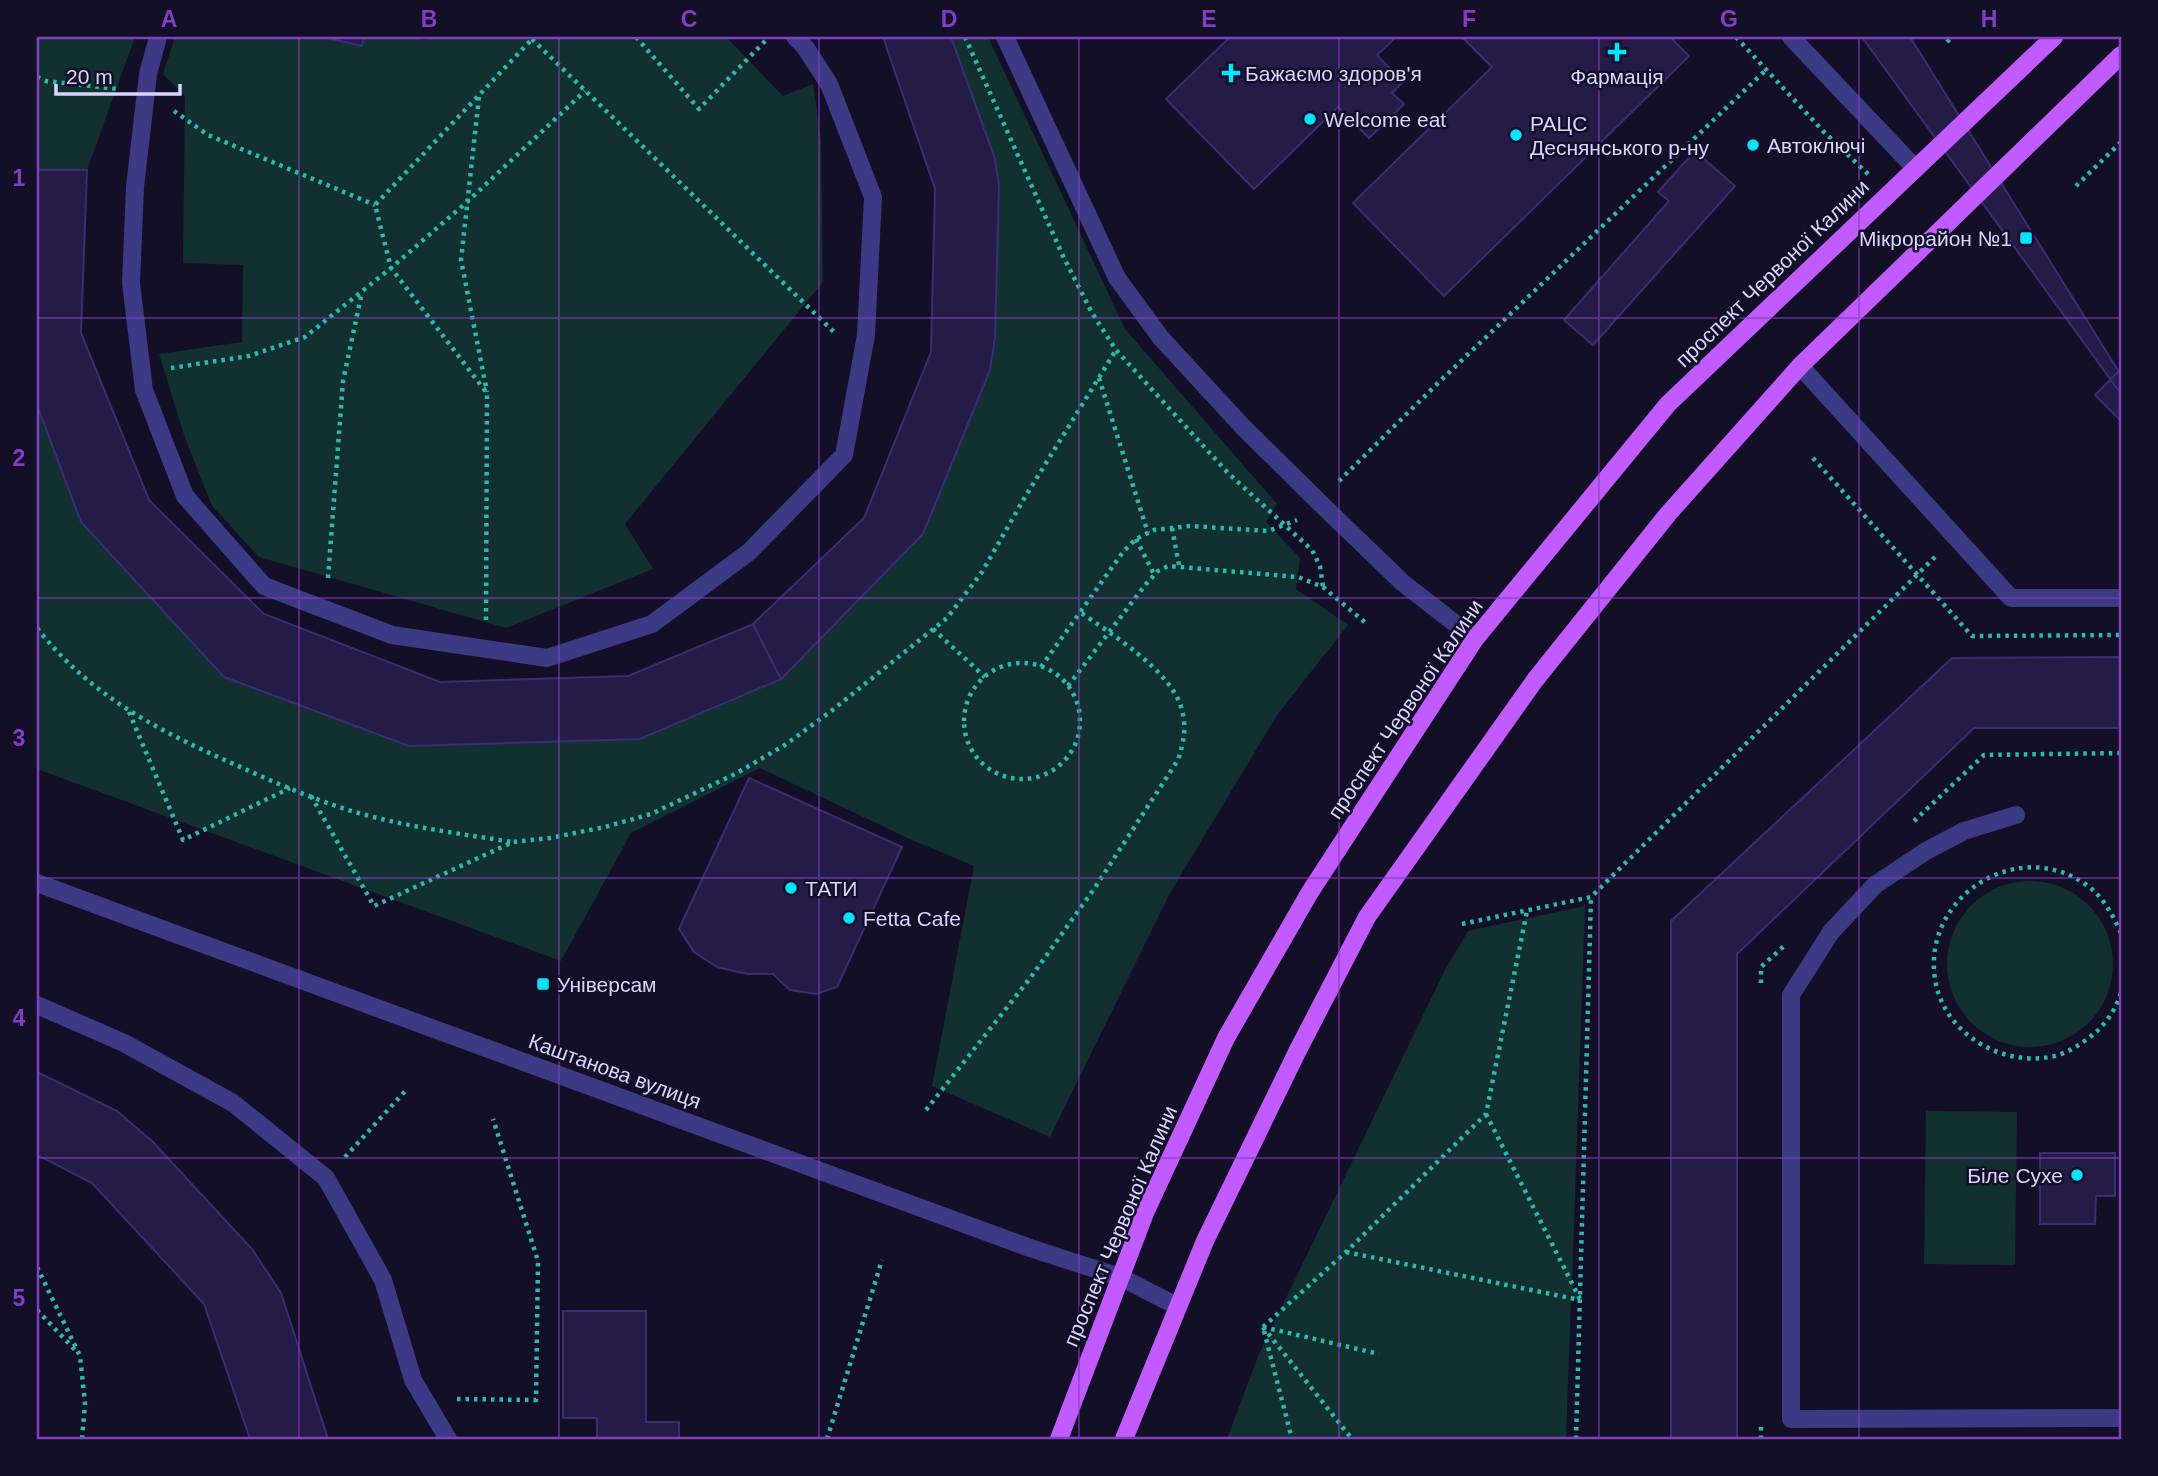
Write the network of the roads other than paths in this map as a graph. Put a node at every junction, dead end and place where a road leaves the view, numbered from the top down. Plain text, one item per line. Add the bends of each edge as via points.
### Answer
1 (158, 37) edge
2 (795, 37) edge
3 (1005, 37) edge
4 (1791, 37) edge
5 (2054, 37) edge
6 (2121, 55) edge
7 (1915, 168) junction
8 (1800, 366) junction
9 (2121, 598) edge
10 (1475, 639) junction
11 (2016, 815) dead end
12 (37, 883) edge
13 (37, 1005) edge
14 (1120, 1277) junction
15 (1177, 1306) junction
16 (2121, 1418) edge
17 (447, 1439) edge
18 (1059, 1439) edge
19 (1124, 1439) edge

1 - 2 street via 148,74 135,187 131,283 144,390 185,496 264,586 392,635 547,658 652,624 749,552 844,455 866,335 873,197 829,84
3 - 10 street via 1117,278 1161,338 1243,427 1403,583
4 - 7 street
5 - 7 main road, проспект Червоної Калини
6 - 8 main road
7 - 10 main road, проспект Червоної Калини via 1668,404
8 - 9 street via 2011,598
8 - 15 main road via 1668,514 1535,680 1367,917
10 - 14 main road, проспект Червоної Калини via 1310,892 1226,1038
11 - 16 street via 1964,831 1875,885 1831,932 1791,995 1791,1419
12 - 14 street, Каштанова вулиця via 1030,1248
13 - 17 street via 124,1043 233,1103 326,1178 383,1280 413,1380
14 - 15 street, Каштанова вулиця
14 - 18 main road, проспект Червоної Калини
15 - 19 main road

